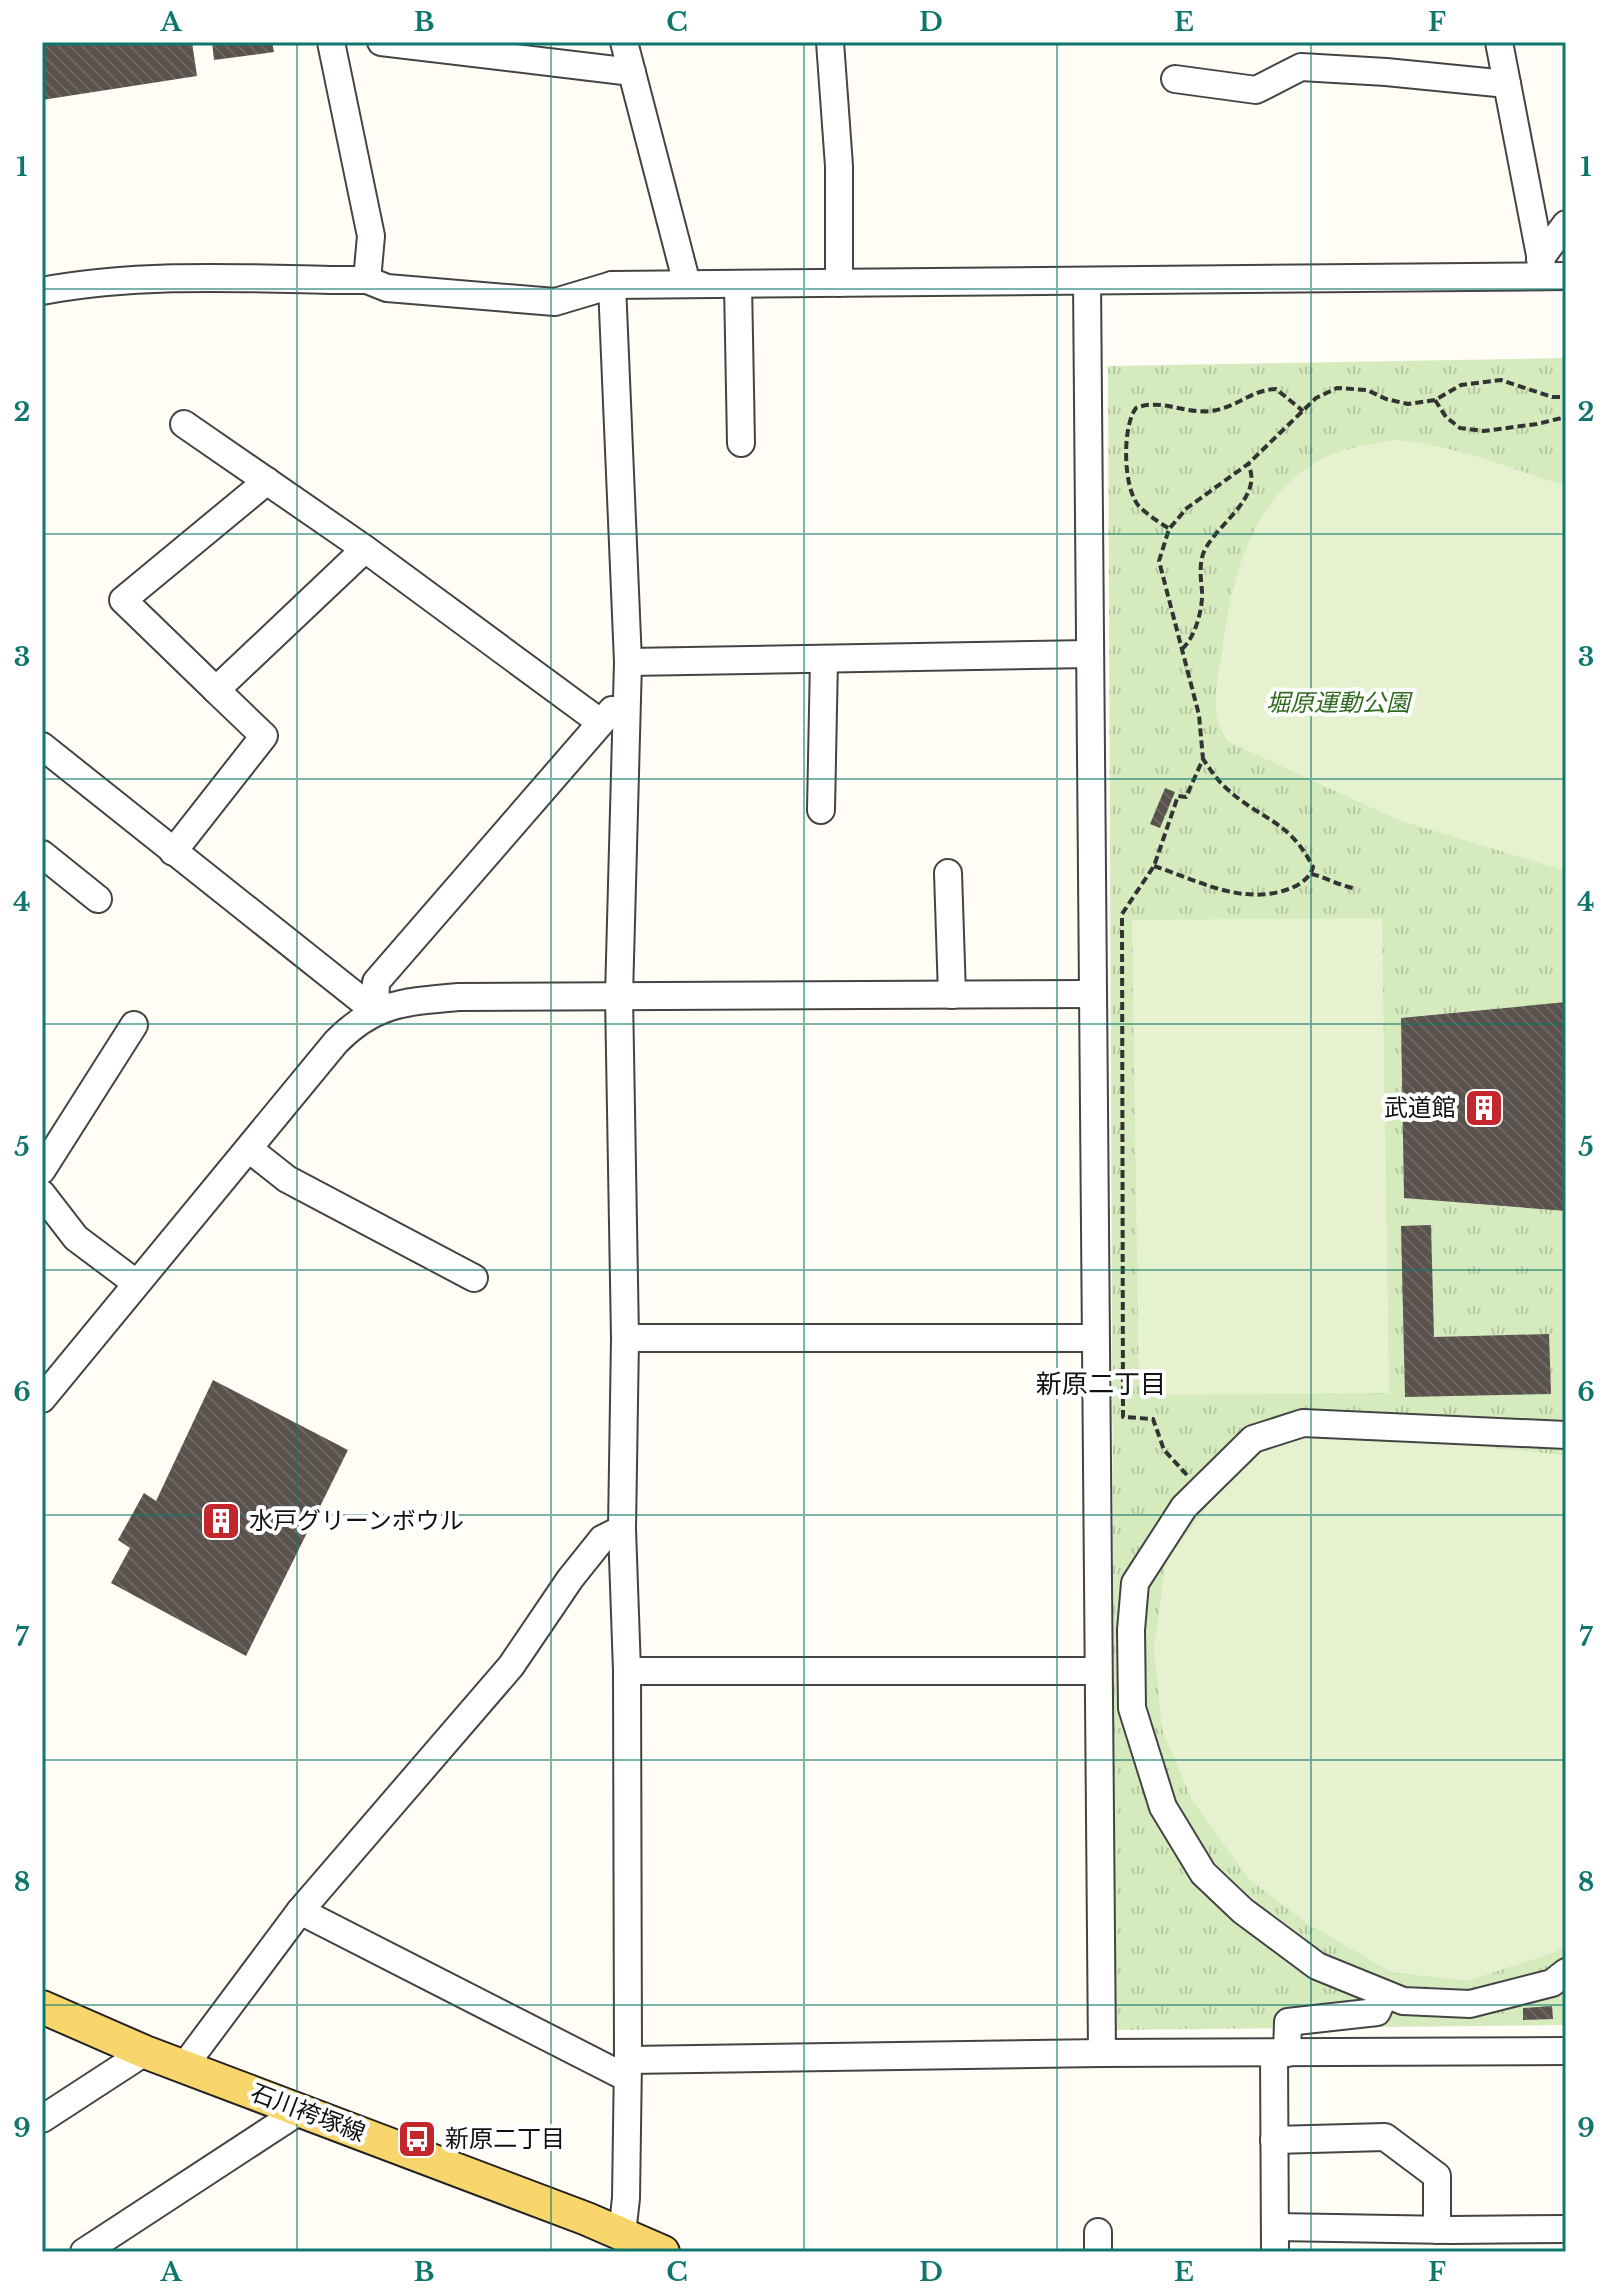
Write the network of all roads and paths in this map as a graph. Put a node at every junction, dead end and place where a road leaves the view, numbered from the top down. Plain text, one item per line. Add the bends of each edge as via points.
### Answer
1 (331, 42) edge
2 (381, 42) edge
3 (624, 42) edge
4 (830, 42) edge
5 (1499, 42) edge
6 (632, 72) junction
7 (1175, 79) dead end
8 (1507, 84) junction
9 (1566, 224) edge
10 (1550, 270) edge
11 (367, 280) junction
12 (1087, 282) junction
13 (839, 283) junction
14 (687, 284) junction
15 (738, 284) junction
16 (612, 285) junction
17 (42, 291) edge
18 (1566, 397) edge
19 (1435, 400) junction
20 (1303, 411) junction
21 (1566, 417) edge
22 (184, 424) dead end
23 (741, 443) dead end
24 (1248, 464) junction
25 (267, 481) junction
26 (1169, 529) junction
27 (365, 549) junction
28 (1182, 649) junction
29 (1089, 654) junction
30 (824, 659) junction
31 (628, 662) junction
32 (216, 690) junction
33 (626, 694) junction
34 (600, 722) junction
35 (43, 748) edge
36 (1203, 759) junction
37 (821, 810) dead end
38 (173, 852) junction
39 (42, 854) edge
40 (1154, 866) junction
41 (948, 873) dead end
42 (1311, 874) junction
43 (1353, 888) dead end
44 (98, 899) dead end
45 (1091, 994) junction
46 (952, 995) junction
47 (619, 996) junction
48 (375, 1011) junction
49 (134, 1025) dead end
50 (249, 1149) junction
51 (42, 1170) edge
52 (42, 1194) edge
53 (474, 1278) dead end
54 (136, 1283) junction
55 (625, 1338) junction
56 (1095, 1338) junction
57 (42, 1399) edge
58 (1566, 1435) edge
59 (1201, 1491) junction
60 (622, 1529) junction
61 (1096, 1577) junction
62 (1135, 1583) junction
63 (627, 1671) junction
64 (1097, 1671) junction
65 (300, 1911) junction
66 (1566, 1972) edge
67 (1385, 1994) junction
68 (42, 2007) edge
69 (1566, 2051) edge
70 (145, 2052) junction
71 (1102, 2053) junction
72 (1280, 2053) junction
73 (185, 2065) junction
74 (627, 2069) junction
75 (301, 2110) junction
76 (42, 2119) edge
77 (1274, 2140) junction
78 (1566, 2229) edge
79 (622, 2234) junction
80 (1446, 2237) edge
81 (1276, 2240) edge
82 (84, 2252) edge
83 (663, 2252) edge

1 - 11 street via 371,236
2 - 6 street
3 - 6 street
4 - 13 street via 839,166
5 - 8 street
6 - 14 street
7 - 8 street via 1256,90 1301,67
8 - 10 street
9 - 10 street
10 - 12 street
11 - 16 street via 387,288 555,302
11 - 17 street via 157,277
12 - 13 street
12 - 29 street
13 - 15 street
14 - 15 street
14 - 16 street
15 - 23 street
16 - 31 street
18 - 19 path via 1501,380 1461,385
19 - 20 path via 1408,404 1367,390 1337,388
19 - 21 path via 1460,428 1484,431
20 - 24 path
20 - 26 path via 1276,389 1259,390 1212,411 1154,404 1136,408 1126,446 1131,490 1138,505
22 - 25 street
24 - 26 path via 1187,508
24 - 28 path via 1253,474 1250,488 1204,552 1202,602 1189,643
25 - 27 street
25 - 32 street via 123,600
26 - 28 path via 1159,561
27 - 32 street
27 - 34 street
28 - 36 path via 1199,715
29 - 30 street
29 - 45 street
30 - 31 street
30 - 37 street
31 - 33 street
32 - 38 street via 264,736
33 - 34 street
33 - 47 street
34 - 48 street via 376,982
35 - 38 street
36 - 40 path via 1186,797 1178,796
36 - 42 path via 1227,790 1282,825 1306,852
38 - 48 street
39 - 44 street
40 - 42 path via 1248,896 1288,890
40 - 59 path via 1122,914 1123,1417 1153,1419 1164,1450
41 - 46 street
42 - 43 path
45 - 46 street
45 - 56 street
46 - 47 street
47 - 48 street via 458,997
47 - 55 street
48 - 50 street via 336,1042
49 - 51 street
50 - 53 street via 287,1179
50 - 54 street
52 - 54 street via 76,1238
54 - 57 street
55 - 56 street
55 - 60 street
56 - 61 street
58 - 59 street via 1303,1423 1253,1439
59 - 62 street via 1184,1507
60 - 63 street
60 - 65 street via 602,1539 511,1666
61 - 62 street
61 - 64 street
62 - 67 street via 1132,1708 1163,1807 1179,1834 1203,1873 1243,1911 1317,1966
63 - 64 street
63 - 74 street
64 - 71 street
65 - 73 street
65 - 74 street
66 - 67 street via 1552,1983 1470,2004 1403,2001
67 - 72 street via 1377,2012 1288,2022
68 - 70 main road, 石川袴塚線
69 - 72 street
70 - 73 main road, 石川袴塚線
70 - 76 street
71 - 72 street
71 - 74 street
72 - 77 street
73 - 75 main road, 石川袴塚線
74 - 79 street
75 - 79 main road, 石川袴塚線
75 - 82 street
77 - 80 street via 1385,2137 1437,2176
77 - 81 street
78 - 80 street
79 - 83 main road, 石川袴塚線
80 - 81 street

